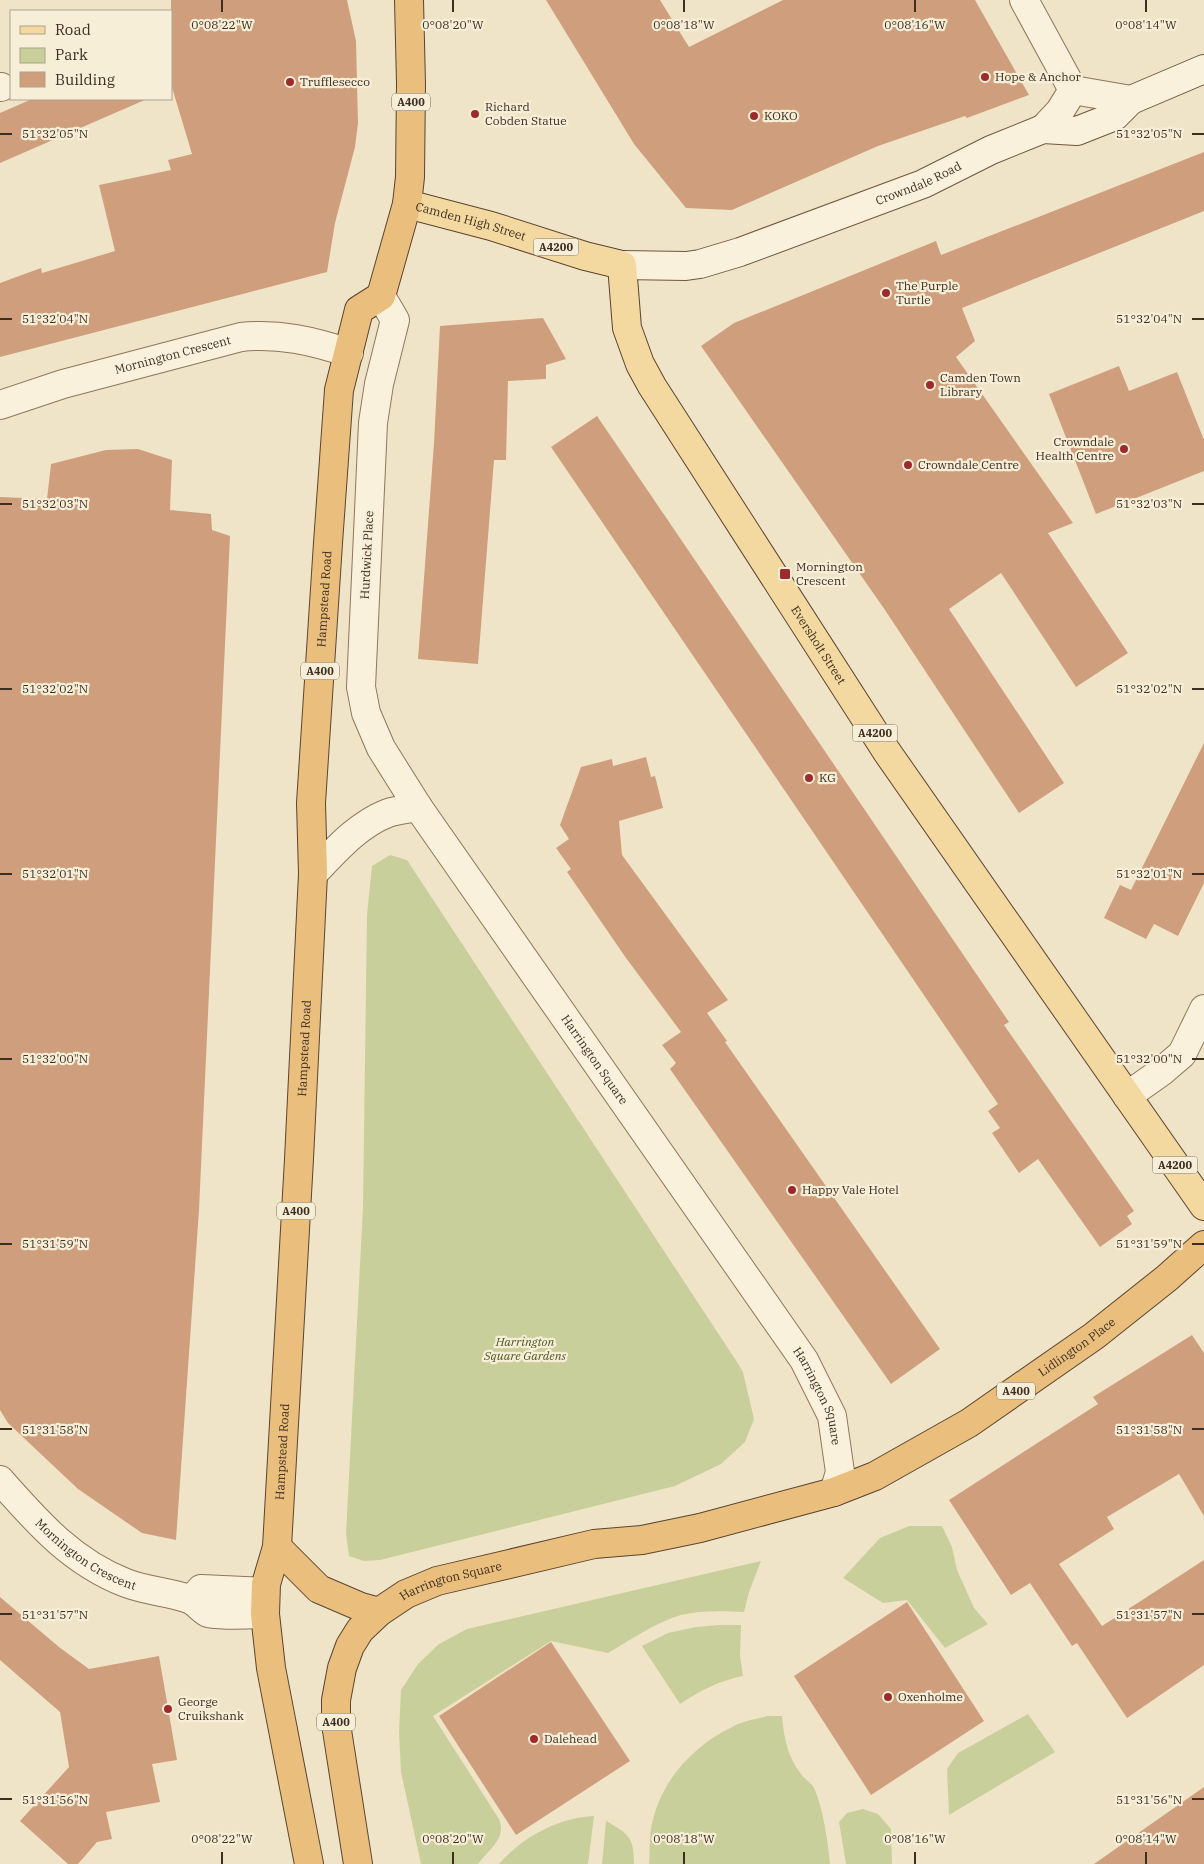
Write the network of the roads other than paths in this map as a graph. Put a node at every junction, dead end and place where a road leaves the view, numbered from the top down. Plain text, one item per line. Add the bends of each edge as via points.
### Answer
1 (409, 0) edge
2 (1024, 0) edge
3 (1204, 69) edge
4 (1073, 90) junction
5 (1131, 100) junction
6 (1043, 129) junction
7 (407, 204) junction
8 (622, 265) junction
9 (381, 296) junction
10 (349, 353) junction
11 (0, 405) edge
12 (418, 807) junction
13 (313, 874) junction
14 (1204, 1008) edge
15 (1127, 1096) junction
16 (1204, 1206) edge
17 (1204, 1245) edge
18 (0, 1480) edge
19 (834, 1492) junction
20 (277, 1547) junction
21 (265, 1603) junction
22 (379, 1612) junction
23 (309, 1864) edge
24 (358, 1864) edge

1 - 7 highway, Camden High Street / A400 via 411,84
2 - 4 street
3 - 5 street, Crowndale Road
4 - 5 street
4 - 6 street
5 - 6 street, Crowndale Road via 1115,116 1077,131
6 - 8 street, Crowndale Road via 923,184 740,252 686,266
7 - 8 main road, Camden High Street / A4200
7 - 9 highway, Camden High Street / A400
8 - 15 main road, Eversholt Street / A4200 via 627,328 652,386 887,752
9 - 10 highway, Hampstead Road / A400 via 359,310
9 - 12 street, Hurdwick Place via 395,320 378,384 373,423 361,687 366,713 381,748
10 - 11 street, Mornington Crescent via 310,340 270,335 241,337 63,384
10 - 13 highway, Hampstead Road / A400 via 339,390 333,468 311,803
12 - 13 street via 388,813 374,820 348,837
12 - 19 street, Harrington Square via 804,1360 832,1416 840,1472
13 - 20 highway, Hampstead Road / A400
14 - 15 street via 1182,1054
15 - 16 main road, A4200
17 - 19 highway, Lidlington Place / A400 via 1094,1336 969,1423 875,1476
18 - 21 street, Mornington Crescent via 48,1533 74,1555 102,1572 127,1583 191,1600 209,1614
19 - 22 highway, Harrington Square / A400 via 700,1528 642,1540 594,1544 437,1581 406,1594
20 - 21 highway, Hampstead Road / A400
20 - 22 highway via 319,1589
21 - 23 highway, Hampstead Road / A400 via 271,1668
22 - 24 highway, Harrington Square / A400 via 360,1630 350,1646 337,1687 336,1724

